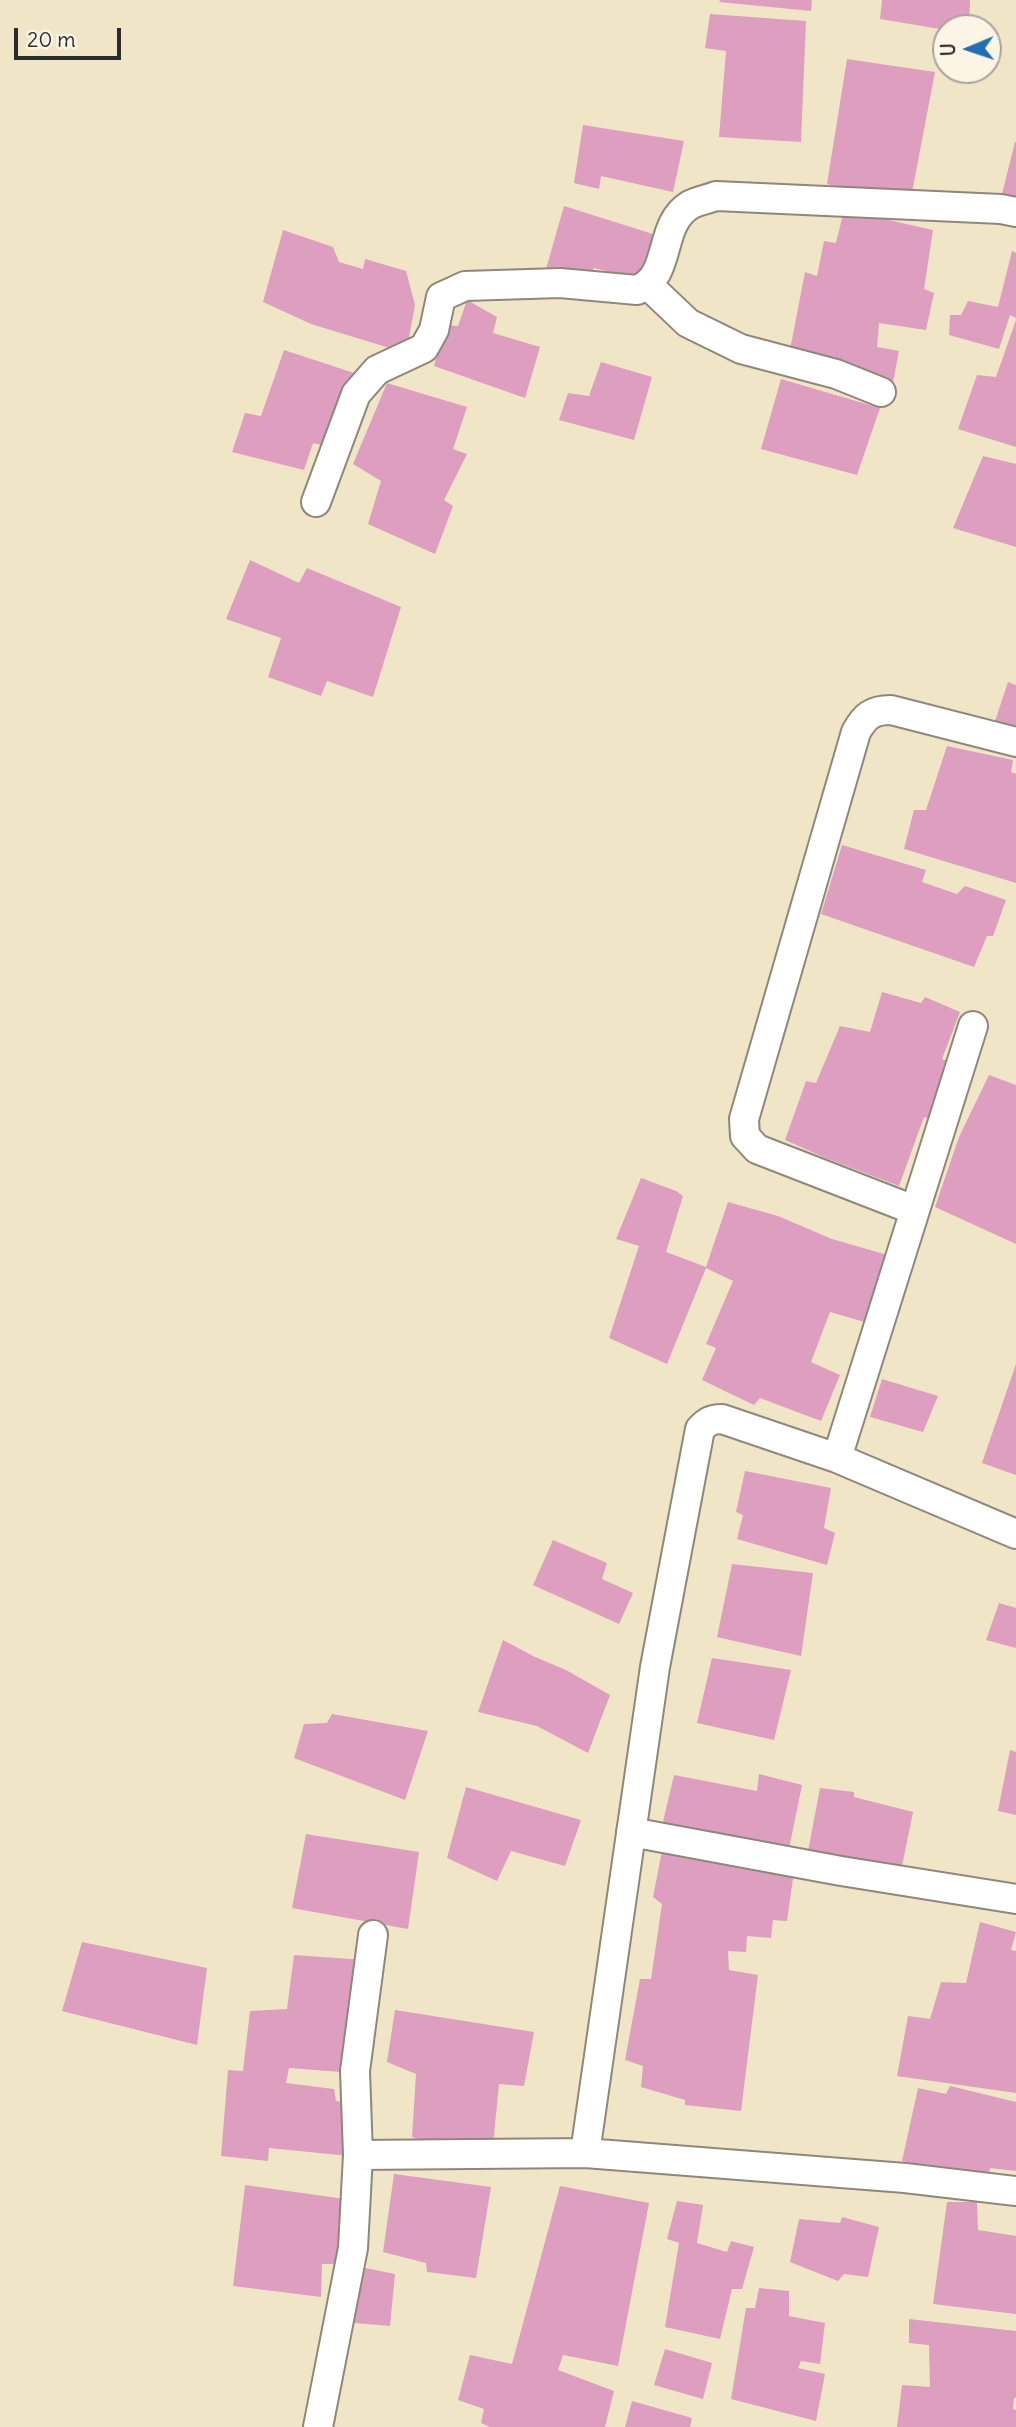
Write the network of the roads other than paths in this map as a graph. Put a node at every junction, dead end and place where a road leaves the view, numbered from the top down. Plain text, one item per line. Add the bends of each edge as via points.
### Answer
1 (1016, 212) edge
2 (648, 285) junction
3 (881, 392) dead end
4 (316, 502) dead end
5 (1016, 742) edge
6 (973, 1027) dead end
7 (914, 1210) junction
8 (837, 1458) junction
9 (1016, 1534) edge
10 (631, 1832) junction
11 (1016, 1899) edge
12 (373, 1935) dead end
13 (585, 2153) junction
14 (358, 2155) junction
15 (1016, 2191) edge
16 (318, 2427) edge

1 - 2 street via 716,196 689,206 672,223 658,272
2 - 3 street via 688,323 741,349 836,374
2 - 4 street via 637,290 561,283 465,286 442,297 424,348 377,370 356,394
5 - 7 street via 891,709 864,716 744,1119 745,1136 757,1149
6 - 7 street
7 - 8 street
8 - 9 street
8 - 10 street via 722,1419 700,1429 654,1667
10 - 11 street
10 - 13 street
12 - 14 street via 355,2071
13 - 14 street
13 - 15 street
14 - 16 street via 353,2248

